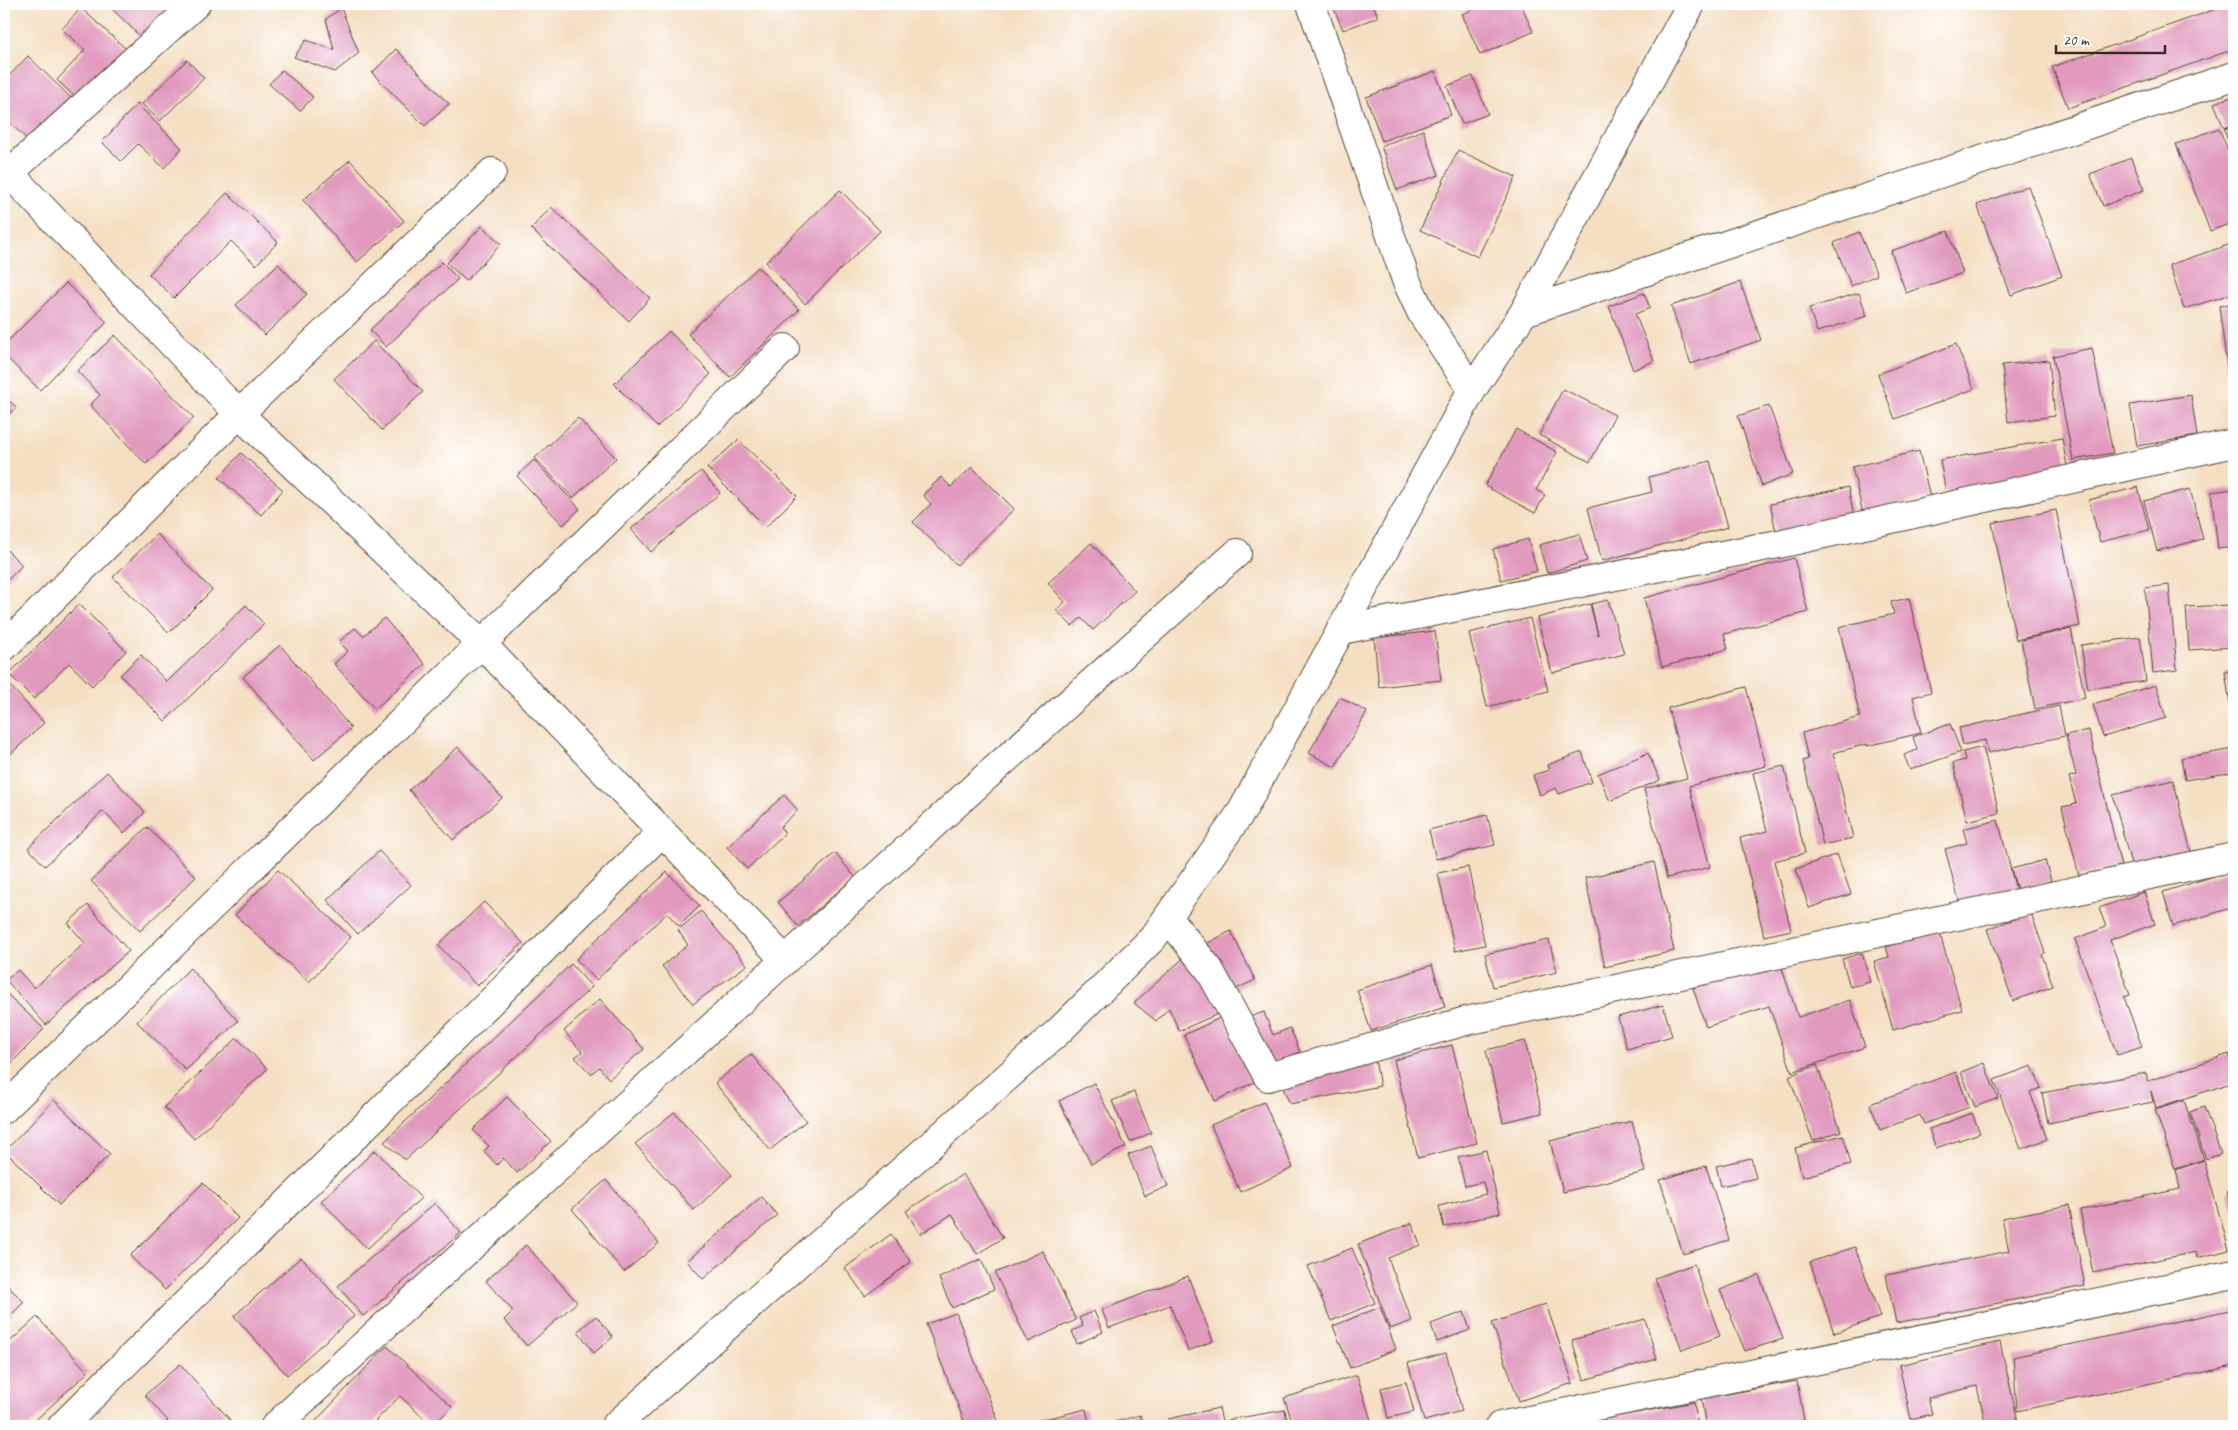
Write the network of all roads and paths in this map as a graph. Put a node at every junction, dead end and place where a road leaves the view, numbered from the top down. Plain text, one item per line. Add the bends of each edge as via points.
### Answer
1 (196, 4) edge
2 (1311, 4) edge
3 (1691, 4) edge
4 (2234, 76) edge
5 (492, 172) dead end
6 (6, 176) edge
7 (1524, 312) junction
8 (785, 348) dead end
9 (1472, 390) junction
10 (239, 414) junction
11 (2234, 443) edge
12 (1236, 552) dead end
13 (1341, 630) junction
14 (482, 644) junction
15 (4, 647) edge
16 (662, 832) junction
17 (2234, 857) edge
18 (1168, 918) junction
19 (785, 960) junction
20 (4, 1109) edge
21 (2234, 1274) edge
22 (62, 1426) edge
23 (274, 1426) edge
24 (615, 1426) edge
25 (1500, 1426) edge

1 - 6 street
2 - 9 street via 1406,280 1422,314
3 - 7 street
4 - 7 street
5 - 10 street
6 - 10 street
7 - 9 street
8 - 14 street
9 - 13 street
10 - 14 street
10 - 15 street
11 - 13 street via 1782,544
12 - 19 street
13 - 18 street via 1242,811
14 - 16 street
14 - 20 street
16 - 19 street
16 - 22 street
17 - 18 street via 1466,1021 1268,1077 1209,969
18 - 24 street via 1154,938 1060,1030
19 - 23 street
21 - 25 street

